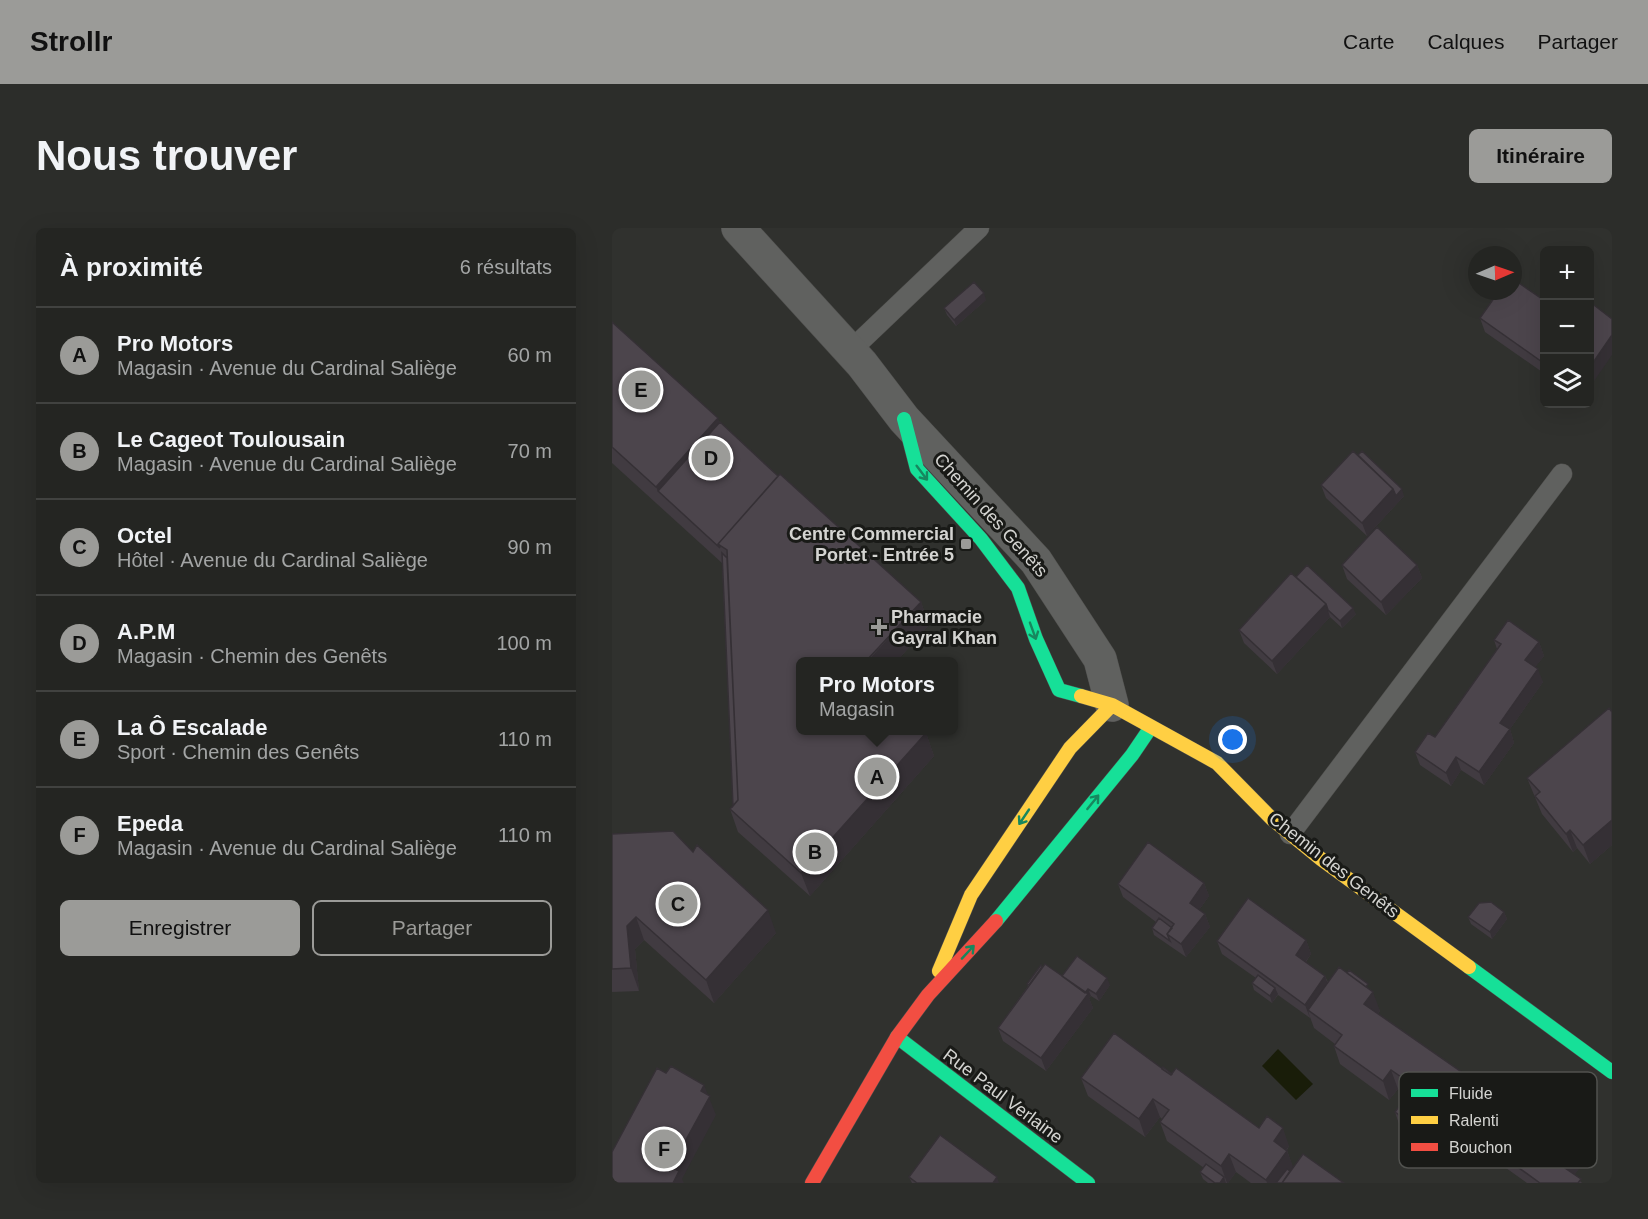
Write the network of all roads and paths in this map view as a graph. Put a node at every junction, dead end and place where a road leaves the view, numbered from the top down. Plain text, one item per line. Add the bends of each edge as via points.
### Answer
1 (738, 228) edge
2 (979, 228) edge
3 (850, 351) junction
4 (904, 419) junction
5 (1562, 474) dead end
6 (1112, 705) junction
7 (1151, 727) junction
8 (1290, 834) junction
9 (928, 995) junction
10 (897, 1037) junction
11 (1612, 1072) edge
12 (812, 1183) edge
13 (1088, 1183) edge

1 - 3 street, Chemin des Genêts
2 - 3 lane
3 - 4 street, Chemin des Genêts
4 - 6 street, Chemin des Genêts via 1036,561 1100,658
4 -> 6 street via 917,470 981,539 1018,588 1059,690
5 - 8 lane
6 - 7 street, Chemin des Genêts
6 -> 9 street via 1070,748 971,895
7 - 8 street, Chemin des Genêts via 1217,764
9 -> 7 street via 999,918
8 - 11 street, Chemin des Genêts
9 - 10 street
10 - 12 street
10 - 13 street, Rue Paul Verlaine

